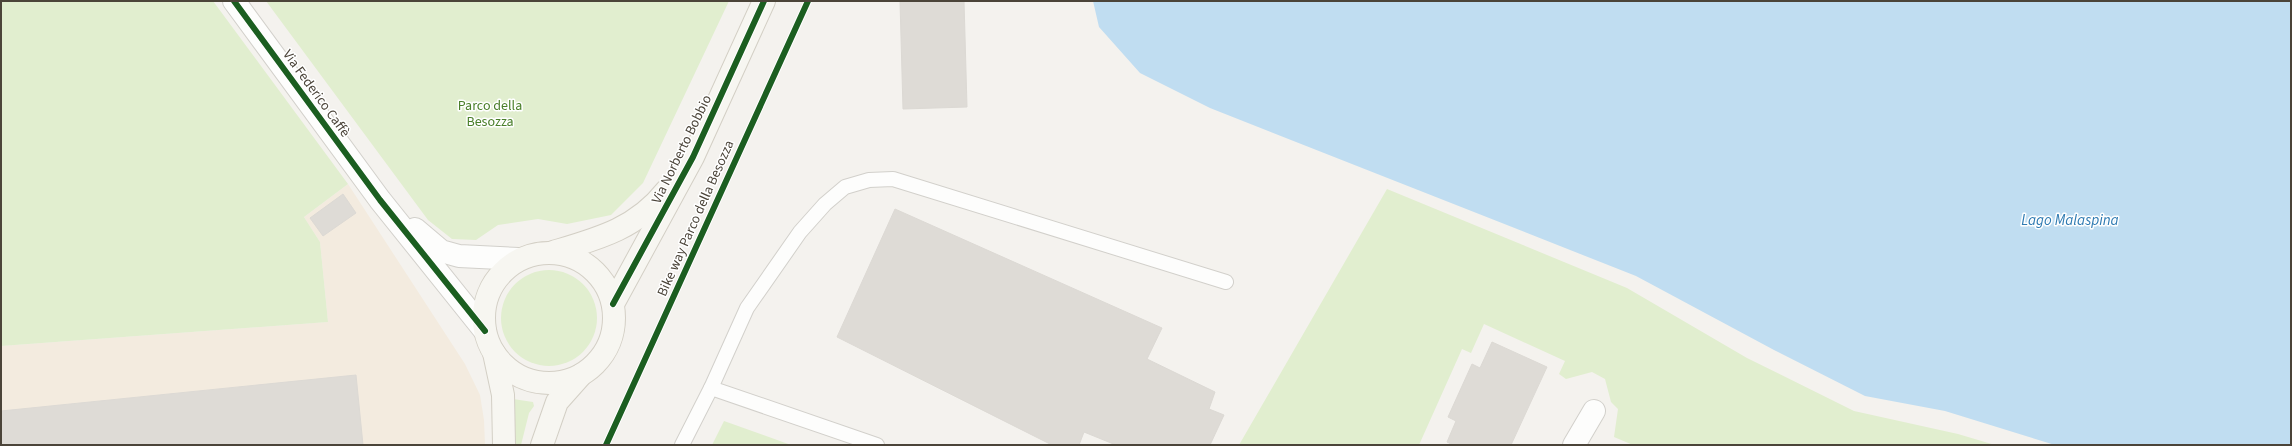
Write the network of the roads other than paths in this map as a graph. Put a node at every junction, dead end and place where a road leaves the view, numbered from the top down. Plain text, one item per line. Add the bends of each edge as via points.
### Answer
1 (234, 1) edge
2 (764, 1) edge
3 (693, 158) junction
4 (380, 200) junction
5 (553, 252) junction
6 (518, 259) junction
7 (1226, 282) dead end
8 (613, 304) junction
9 (484, 331) junction
10 (494, 353) junction
11 (581, 375) junction
12 (711, 388) junction
13 (1594, 411) dead end
14 (504, 445) edge
15 (542, 445) edge
16 (682, 445) edge
17 (878, 445) edge
18 (1574, 445) edge

1 - 4 street, Via Federico Caffè
2 - 3 street, Via Norberto Bobbio
3 - 5 street, Via Norberto Bobbio via 654,207 639,219 608,234
3 - 8 street, Via Norberto Bobbio
4 - 6 street via 441,251 459,256
4 - 9 street
5 - 6 street, Via Norberto Bobbio via 535,253
5 - 8 street, Via Norberto Bobbio via 573,257 591,268 605,284
6 - 9 street, Via Norberto Bobbio via 502,272 490,289 484,310
7 - 12 lane via 893,179 869,180 845,187 825,204 800,232 747,308
8 - 11 street, Via Norberto Bobbio via 614,325 608,345 597,362
9 - 10 street, Via Norberto Bobbio
10 - 11 street, Via Norberto Bobbio via 507,368 524,378 542,383 562,382
10 - 14 street, Via Norberto Bobbio via 503,395
11 - 15 street, Via Norberto Bobbio via 557,402
12 - 16 lane
12 - 17 lane
13 - 18 street

